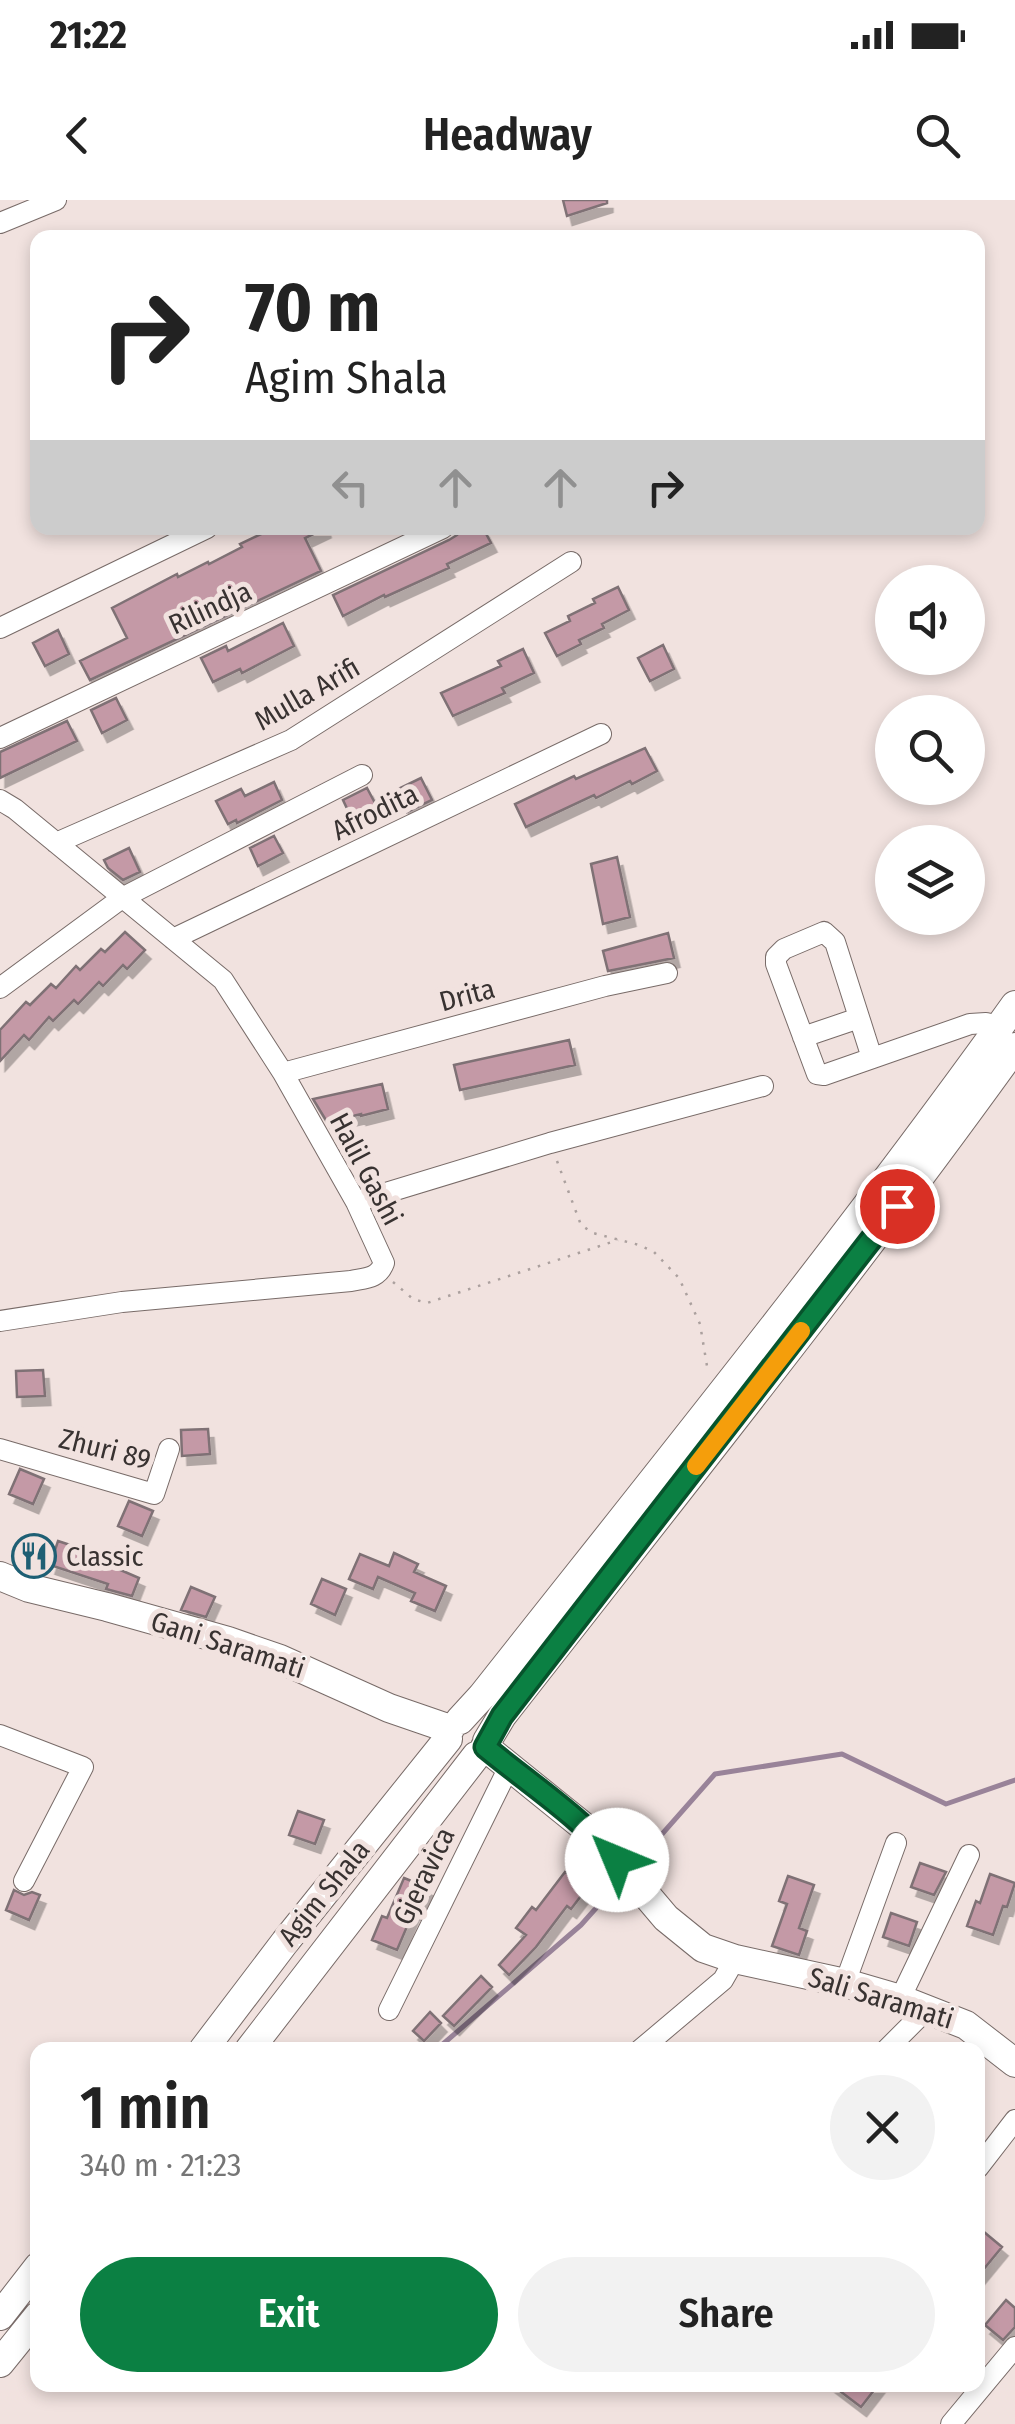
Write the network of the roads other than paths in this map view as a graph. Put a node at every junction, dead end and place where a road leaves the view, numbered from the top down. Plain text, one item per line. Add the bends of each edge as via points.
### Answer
1 (56, 200) edge
2 (0, 223) edge
3 (192, 535) edge
4 (428, 535) edge
5 (571, 562) dead end
6 (0, 628) edge
7 (601, 734) dead end
8 (0, 738) edge
9 (362, 775) dead end
10 (5, 810) edge
11 (56, 842) junction
12 (122, 898) junction
13 (173, 940) junction
14 (668, 973) dead end
15 (0, 988) edge
16 (859, 1018) junction
17 (1010, 1026) edge
18 (802, 1038) junction
19 (872, 1058) junction
20 (283, 1074) junction
21 (763, 1086) dead end
22 (356, 1202) junction
23 (0, 1321) edge
24 (0, 1449) edge
25 (169, 1449) dead end
26 (0, 1576) edge
27 (453, 1729) junction
28 (1, 1738) edge
29 (482, 1748) junction
30 (509, 1767) junction
31 (896, 1843) dead end
32 (969, 1855) dead end
33 (24, 1881) dead end
34 (735, 1959) junction
35 (845, 1983) junction
36 (900, 1999) junction
37 (389, 2010) dead end
38 (927, 2010) junction
39 (209, 2042) edge
40 (255, 2042) edge
41 (649, 2042) edge
42 (894, 2042) edge
43 (1015, 2063) edge
44 (1015, 2120) edge
45 (985, 2159) edge
46 (30, 2277) edge
47 (0, 2316) edge
48 (30, 2326) edge
49 (1015, 2347) edge
50 (0, 2363) edge
51 (985, 2383) edge
52 (978, 2392) edge
53 (951, 2424) edge

1 - 2 street
3 - 6 street
4 - 8 street, Rilindja
5 - 11 street, Mulla Arifi via 292,740
7 - 13 street, Afrodita
9 - 12 street
10 - 11 street, Halil Gashi
11 - 12 street, Halil Gashi
12 - 13 street, Halil Gashi
12 - 15 street
13 - 20 street, Halil Gashi via 223,980
14 - 20 street, Drita
16 - 18 street
16 - 18 street via 834,942 824,932 776,956
16 - 19 street
17 - 19 street via 970,1024
17 - 27 main road, Agim Shala
17 - 29 main road, Agim Shala via 962,1121
18 - 19 street via 818,1074
20 - 22 street, Halil Gashi
21 - 22 street
22 - 23 street, Halil Gashi via 384,1263 374,1276
24 - 25 street, Zhuri 89 via 154,1494
26 - 27 main road, Gani Saramati via 228,1641
27 - 29 main road via 469,1718 481,1724
27 - 39 main road, Agim Shala
28 - 33 street via 82,1768
29 - 30 main road, Sali Saramati
29 - 40 main road, Agim Shala
30 - 34 main road, Sali Saramati via 599,1839 666,1918 703,1948
30 - 37 street, Gjeravica
31 - 35 street
32 - 36 street
34 - 35 main road, Sali Saramati
34 - 41 street via 723,1980
35 - 36 main road, Sali Saramati
36 - 38 main road, Sali Saramati
38 - 42 street
38 - 43 main road, Sali Saramati via 966,2025
44 - 45 street
46 - 47 main road
48 - 50 main road
49 - 51 street
52 - 53 street

